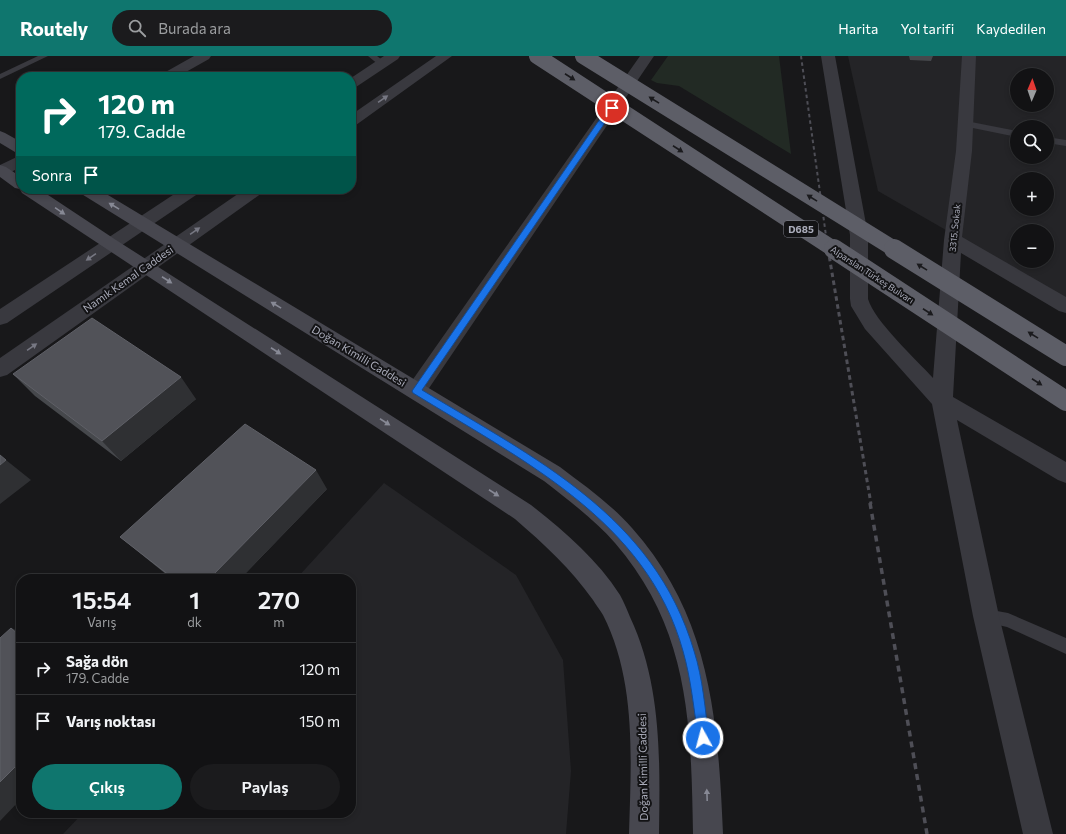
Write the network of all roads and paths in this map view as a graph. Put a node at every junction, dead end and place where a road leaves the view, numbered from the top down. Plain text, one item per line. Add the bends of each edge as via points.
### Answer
1 (44, 56) edge
2 (204, 56) edge
3 (445, 56) edge
4 (537, 56) edge
5 (583, 56) edge
6 (647, 56) edge
7 (828, 56) edge
8 (969, 56) edge
9 (382, 58) edge
10 (177, 72) edge
11 (0, 77) edge
12 (356, 80) edge
13 (356, 118) edge
14 (966, 124) junction
15 (1010, 133) edge
16 (0, 136) edge
17 (1054, 141) edge
18 (1066, 143) edge
19 (16, 146) edge
20 (16, 163) edge
21 (0, 171) edge
22 (16, 181) edge
23 (35, 194) edge
24 (94, 194) edge
25 (186, 194) edge
26 (249, 194) edge
27 (142, 223) junction
28 (953, 240) junction
29 (110, 244) junction
30 (177, 244) junction
31 (146, 266) junction
32 (1066, 306) edge
33 (0, 318) edge
34 (1066, 356) edge
35 (0, 369) edge
36 (416, 391) junction
37 (942, 401) junction
38 (1066, 401) edge
39 (1066, 473) edge
40 (986, 616) junction
41 (1066, 646) edge
42 (644, 834) edge
43 (708, 834) edge
44 (1038, 834) edge

1 - 11 lane
2 - 10 street
13 -> 3 street
4 -> 38 highway, Alparslan Türkeş Bulvarı / D685, bridge
34 -> 5 highway, D685, bridge
6 - 36 street
7 - 37 street via 859,235 858,290 861,306 872,324
8 - 14 street, 3315. Sokak
9 - 12 street
14 - 15 lane
14 - 28 street, 3315. Sokak
16 - 19 main road
17 - 18 lane
20 - 21 street
21 - 22 main road
23 -> 29 main road, Doğan Kimilli Caddesi
27 -> 24 main road, Doğan Kimilli Caddesi
25 - 27 street
30 -> 26 street, Namık Kemal Caddesi
27 - 29 street
27 - 30 main road, Doğan Kimilli Caddesi
28 - 32 street
28 - 37 street, 3315. Sokak
29 - 31 main road, Doğan Kimilli Caddesi
29 -> 33 street
30 - 31 street, Namık Kemal Caddesi
36 -> 30 main road, Doğan Kimilli Caddesi
35 -> 31 street, Namık Kemal Caddesi
31 -> 42 main road, Doğan Kimilli Caddesi via 523,512 558,541 586,571 611,605 627,643 639,685 646,779
43 -> 36 main road, Doğan Kimilli Caddesi via 703,738 698,693 689,651 672,608 650,569 623,536 590,504 552,474
37 - 39 street
37 - 40 street, 3315. Sokak
40 - 41 lane via 1008,620
40 - 44 street, 3315. Sokak

